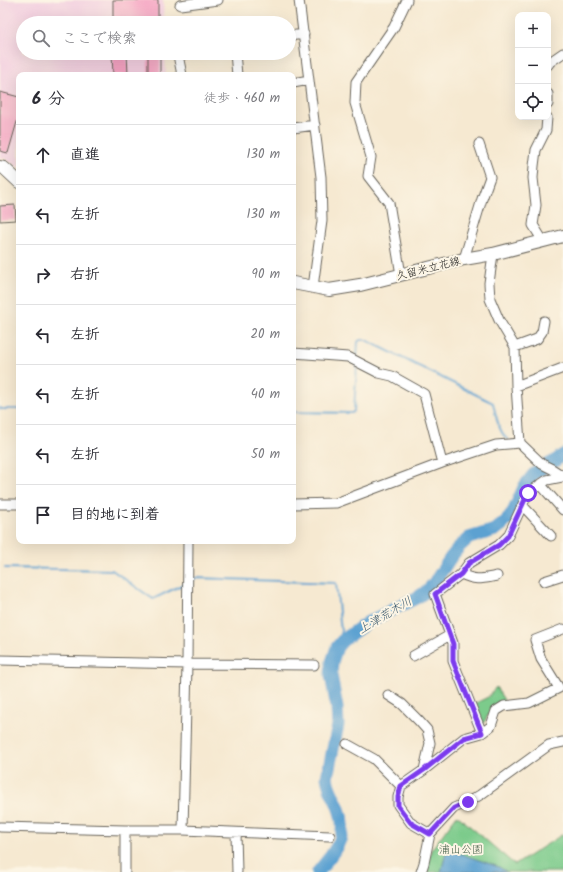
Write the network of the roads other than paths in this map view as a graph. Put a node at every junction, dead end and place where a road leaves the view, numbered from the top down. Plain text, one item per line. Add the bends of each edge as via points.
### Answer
1 (218, 0) edge
2 (299, 0) edge
3 (407, 0) edge
4 (180, 5) dead end
5 (304, 34) junction
6 (296, 35) edge
7 (563, 53) edge
8 (179, 60) edge
9 (235, 60) edge
10 (551, 61) edge
11 (181, 72) edge
12 (237, 72) edge
13 (309, 80) junction
14 (296, 82) edge
15 (547, 120) edge
16 (315, 125) junction
17 (296, 128) edge
18 (479, 144) dead end
19 (0, 167) edge
20 (16, 179) edge
21 (563, 236) edge
22 (543, 241) junction
23 (493, 254) junction
24 (464, 259) junction
25 (400, 275) junction
26 (296, 284) edge
27 (313, 287) junction
28 (544, 321) dead end
29 (515, 347) junction
30 (296, 353) edge
31 (562, 371) edge
32 (516, 386) junction
33 (520, 443) junction
34 (442, 463) junction
35 (563, 476) edge
36 (540, 484) junction
37 (0, 504) edge
38 (16, 504) edge
39 (296, 504) edge
40 (523, 506) junction
41 (563, 510) edge
42 (550, 536) dead end
43 (188, 544) edge
44 (461, 574) junction
45 (563, 575) edge
46 (497, 576) dead end
47 (544, 581) dead end
48 (563, 629) edge
49 (450, 635) junction
50 (413, 656) dead end
51 (0, 660) edge
52 (187, 664) junction
53 (314, 665) dead end
54 (388, 694) dead end
55 (482, 733) junction
56 (563, 742) edge
57 (347, 744) dead end
58 (424, 770) junction
59 (401, 786) junction
60 (0, 827) edge
61 (125, 830) junction
62 (183, 830) junction
63 (236, 833) junction
64 (430, 834) junction
65 (330, 836) dead end
66 (125, 872) edge
67 (237, 872) edge
68 (421, 872) edge

1 - 4 street
2 - 5 street
3 - 25 street via 394,27 356,82 355,103 370,157 368,176 389,203
5 - 6 street
5 - 13 street
7 - 10 street
8 - 11 street
9 - 12 street
13 - 14 street
13 - 16 street
15 - 22 street via 546,130 536,150 533,178 536,205 533,225
16 - 17 street
16 - 27 street via 321,177 322,221
18 - 24 street via 490,177
19 - 20 main road
21 - 22 main road, 久留米立花線
22 - 23 main road, 久留米立花線
23 - 24 main road, 久留米立花線
23 - 29 street via 489,283 490,299
24 - 25 main road, 久留米立花線
25 - 27 main road, 久留米立花線 via 329,290
26 - 27 main road, 久留米立花線
28 - 29 street via 542,332 537,339
29 - 32 street
30 - 34 street via 348,357 378,374 392,376 424,394
31 - 32 street
32 - 33 street
33 - 34 street via 496,445
33 - 35 street via 542,464
34 - 39 street via 336,503
35 - 36 street
36 - 40 street via 528,493
36 - 41 street
37 - 38 street
40 - 42 street
40 - 44 street via 508,536 499,545 469,563
43 - 52 street
44 - 46 street via 479,580
44 - 49 street via 435,594
45 - 47 street
48 - 55 street via 535,640 541,659 558,688 529,703 500,708 496,711 491,726
49 - 50 street
49 - 55 street via 453,661
51 - 52 street
52 - 53 street
52 - 62 street
54 - 58 street via 402,704 426,730 430,743
55 - 58 street via 464,738
56 - 64 street via 549,745 480,795 454,808
57 - 59 street via 374,759
58 - 59 street
59 - 64 street via 398,806 411,823
60 - 61 street
61 - 62 street
61 - 66 street
62 - 63 street
63 - 65 street
63 - 67 street
64 - 68 street

